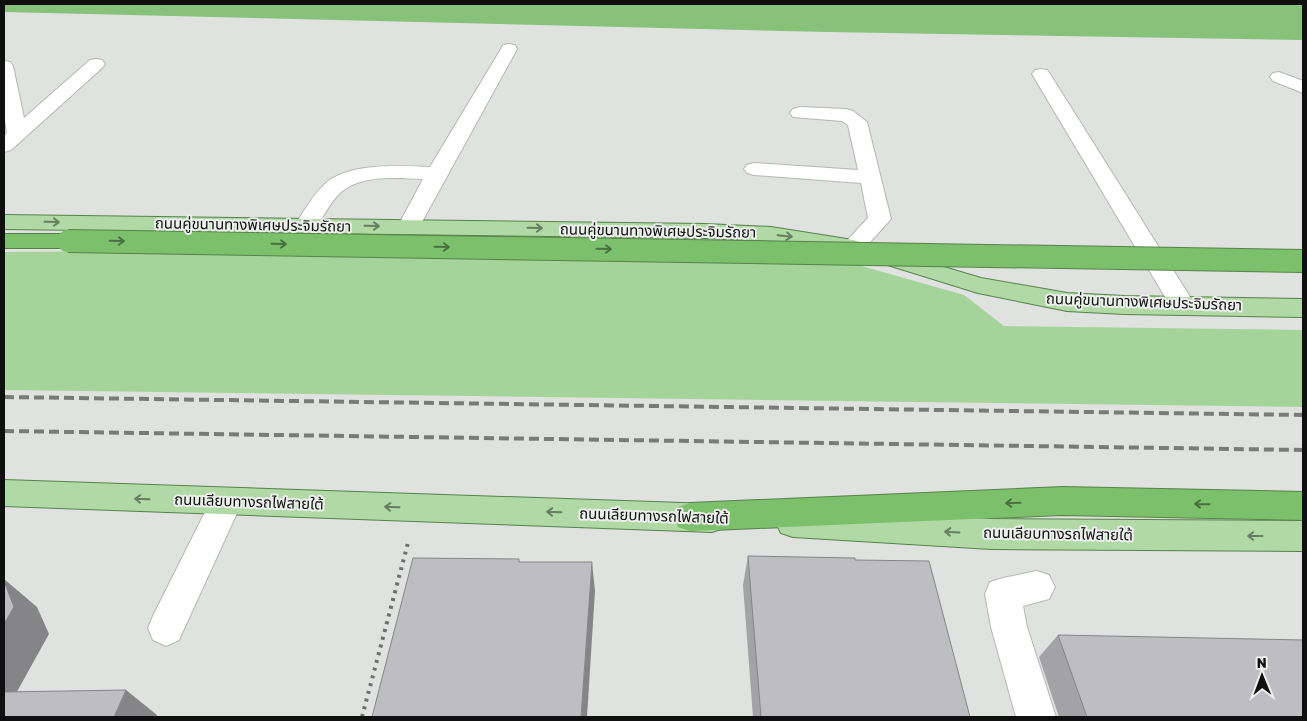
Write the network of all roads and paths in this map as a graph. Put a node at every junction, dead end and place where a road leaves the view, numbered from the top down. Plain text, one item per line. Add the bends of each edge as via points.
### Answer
1 (509, 49) dead end
2 (96, 64) dead end
3 (4, 66) edge
4 (1041, 74) dead end
5 (1279, 76) dead end
6 (1303, 88) edge
7 (800, 113) dead end
8 (10, 140) edge
9 (754, 169) dead end
10 (437, 173) junction
11 (868, 177) junction
12 (4, 222) edge
13 (306, 225) junction
14 (409, 226) junction
15 (4, 241) edge
16 (853, 247) junction
17 (1303, 261) edge
18 (1183, 306) junction
19 (1303, 308) edge
20 (4, 493) edge
21 (226, 502) junction
22 (1303, 506) edge
23 (417, 508) junction
24 (690, 517) junction
25 (1303, 536) edge
26 (1037, 587) dead end
27 (166, 628) dead end
28 (362, 717) edge
29 (1036, 717) edge

1 - 10 street
2 - 8 street
3 - 8 street
4 - 18 street
5 - 6 street
7 - 11 street via 846,115 856,122
9 - 11 street
10 - 13 street via 373,173 352,179 334,187
10 - 14 street
11 - 16 street via 880,219
12 -> 13 main road, ถนนคู่ขนานทางพิเศษประจิมรัถยา
13 -> 14 main road, ถนนคู่ขนานทางพิเศษประจิมรัถยา
14 -> 16 main road, ถนนคู่ขนานทางพิเศษประจิมรัถยา via 771,234
15 -> 17 highway, bridge
16 - 18 main road, ถนนคู่ขนานทางพิเศษประจิมรัถยา via 1028,296 1066,302
18 - 19 main road, ถนนคู่ขนานทางพิเศษประจิมรัถยา
21 -> 20 main road, ถนนเลียบทางรถไฟสายใต้
23 -> 21 main road, ถนนเลียบทางรถไฟสายใต้
21 - 27 street
22 -> 24 highway via 1062,501
24 -> 23 main road, ถนนเลียบทางรถไฟสายใต้
23 - 28 path
25 -> 24 main road, ถนนเลียบทางรถไฟสายใต้ via 991,534
26 - 29 street via 1002,594

